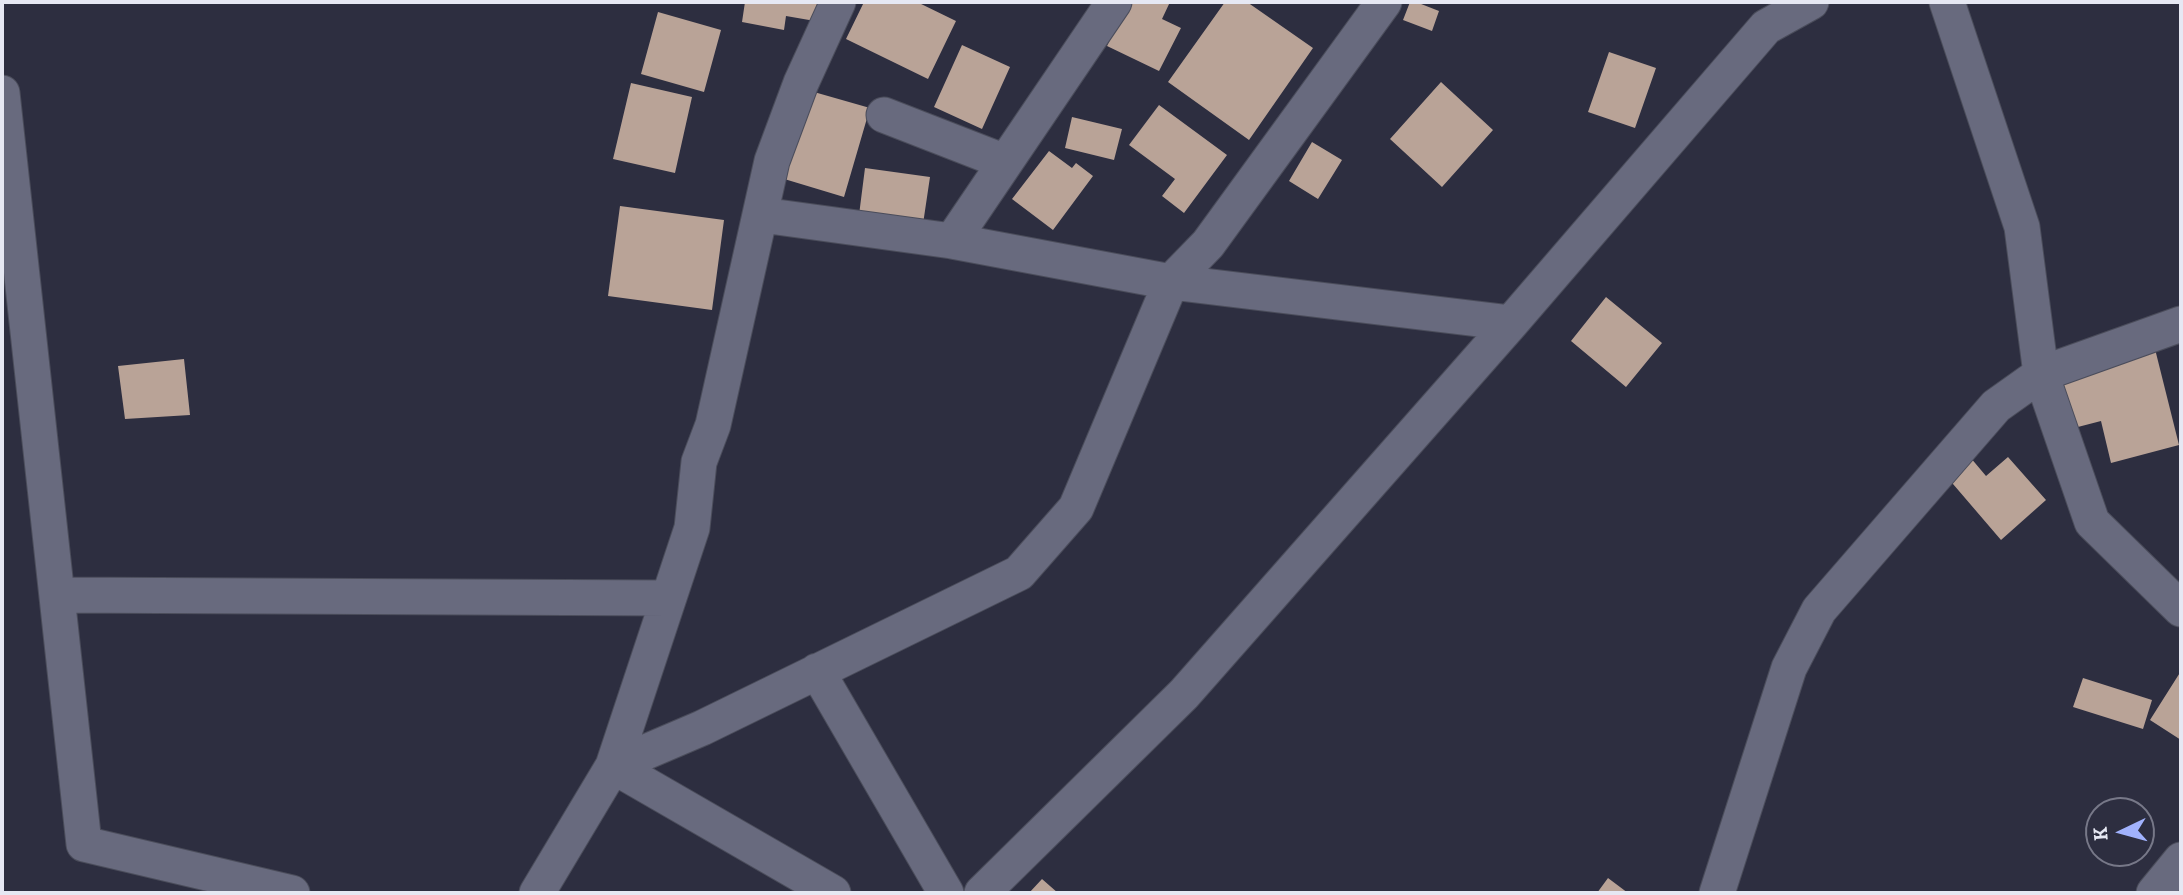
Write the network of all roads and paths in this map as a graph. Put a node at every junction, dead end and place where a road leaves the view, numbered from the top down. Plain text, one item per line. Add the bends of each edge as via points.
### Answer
1 (838, 2) edge
2 (1114, 2) edge
3 (1384, 2) edge
4 (1811, 2) edge
5 (1947, 2) edge
6 (2, 93) edge
7 (884, 115) dead end
8 (1005, 162) junction
9 (762, 215) junction
10 (952, 241) junction
11 (1171, 282) junction
12 (1511, 323) junction
13 (2181, 324) edge
14 (2041, 374) junction
15 (57, 595) junction
16 (668, 598) junction
17 (2181, 609) edge
18 (817, 671) junction
19 (613, 766) junction
20 (2181, 860) edge
21 (292, 893) edge
22 (537, 893) edge
23 (834, 893) edge
24 (946, 893) edge
25 (982, 893) edge
26 (1717, 893) edge
27 (2154, 893) edge

1 - 9 street via 772,161
2 - 8 street
3 - 11 street via 1208,244
4 - 12 street via 1766,27
5 - 14 street via 2022,227
6 - 15 street
7 - 8 street
8 - 10 street
9 - 10 street
9 - 16 street via 713,425 699,462 692,528
10 - 11 street
11 - 12 street
11 - 18 street via 1076,508 1019,573
12 - 25 street via 1184,694
13 - 14 street
14 - 17 street via 2092,522
14 - 26 street via 1996,406 1819,610 1789,668
15 - 16 street
15 - 21 street via 84,844
16 - 19 street
18 - 19 street
18 - 24 street
19 - 22 street
19 - 23 street
20 - 27 street

